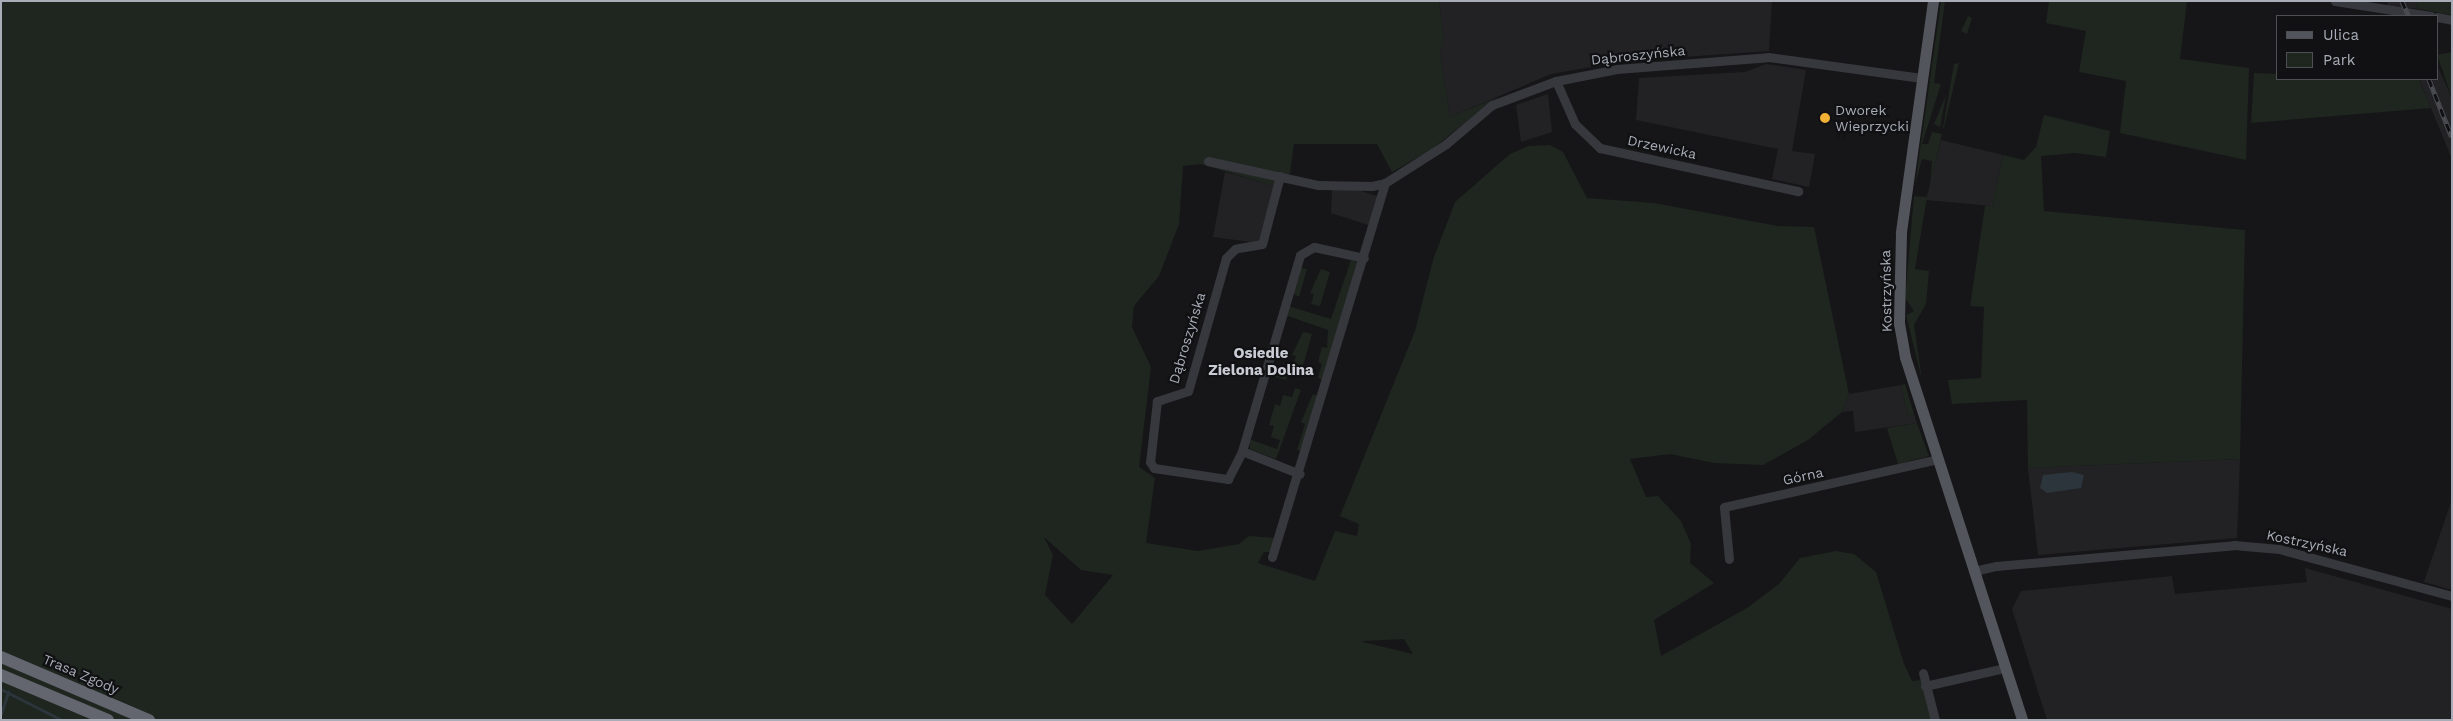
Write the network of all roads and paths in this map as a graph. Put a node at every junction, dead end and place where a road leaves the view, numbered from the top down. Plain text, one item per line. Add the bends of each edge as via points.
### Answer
1 (1933, 1) edge
2 (2336, 1) edge
3 (2425, 15) edge
4 (2438, 17) edge
5 (2452, 20) edge
6 (1922, 78) junction
7 (1556, 81) junction
8 (1208, 161) dead end
9 (1280, 176) junction
10 (1385, 183) junction
11 (1798, 191) dead end
12 (1364, 258) junction
13 (1242, 451) junction
14 (1938, 458) junction
15 (1300, 474) junction
16 (1272, 557) dead end
17 (1729, 559) dead end
18 (1974, 571) junction
19 (2452, 596) edge
20 (1, 657) edge
21 (2005, 668) junction
22 (1923, 673) dead end
23 (1, 675) edge
24 (1925, 686) junction
25 (108, 720) edge
26 (149, 720) edge
27 (1935, 720) edge
28 (2022, 720) edge

1 - 6 main road, Kostrzyńska
2 - 3 street
4 - 5 street
6 - 7 street, Dąbroszyńska via 1768,56 1617,69
6 - 14 main road, Kostrzyńska via 1903,219 1898,305 1905,357
7 - 10 street, Dąbroszyńska via 1492,106 1446,144
7 - 11 street, Drzewicka via 1575,124 1600,148
8 - 9 street
9 - 10 street via 1318,185
9 - 13 street, Dąbroszyńska via 1262,244 1235,249 1226,258 1188,391 1157,401 1150,462 1158,471 1221,481 1234,472
10 - 12 street
12 - 13 street, Dąbroszyńska via 1314,246 1300,255
12 - 15 street
13 - 15 street
14 - 17 street, Górna via 1724,507
14 - 18 main road, Kostrzyńska
15 - 16 street
18 - 19 street, Kostrzyńska via 2004,565 2234,545 2280,549
18 - 21 main road, Kostrzyńska
20 - 26 highway, Trasa Zgody
21 - 24 street
21 - 28 main road, Kostrzyńska
22 - 24 street
23 - 25 highway
24 - 27 street

